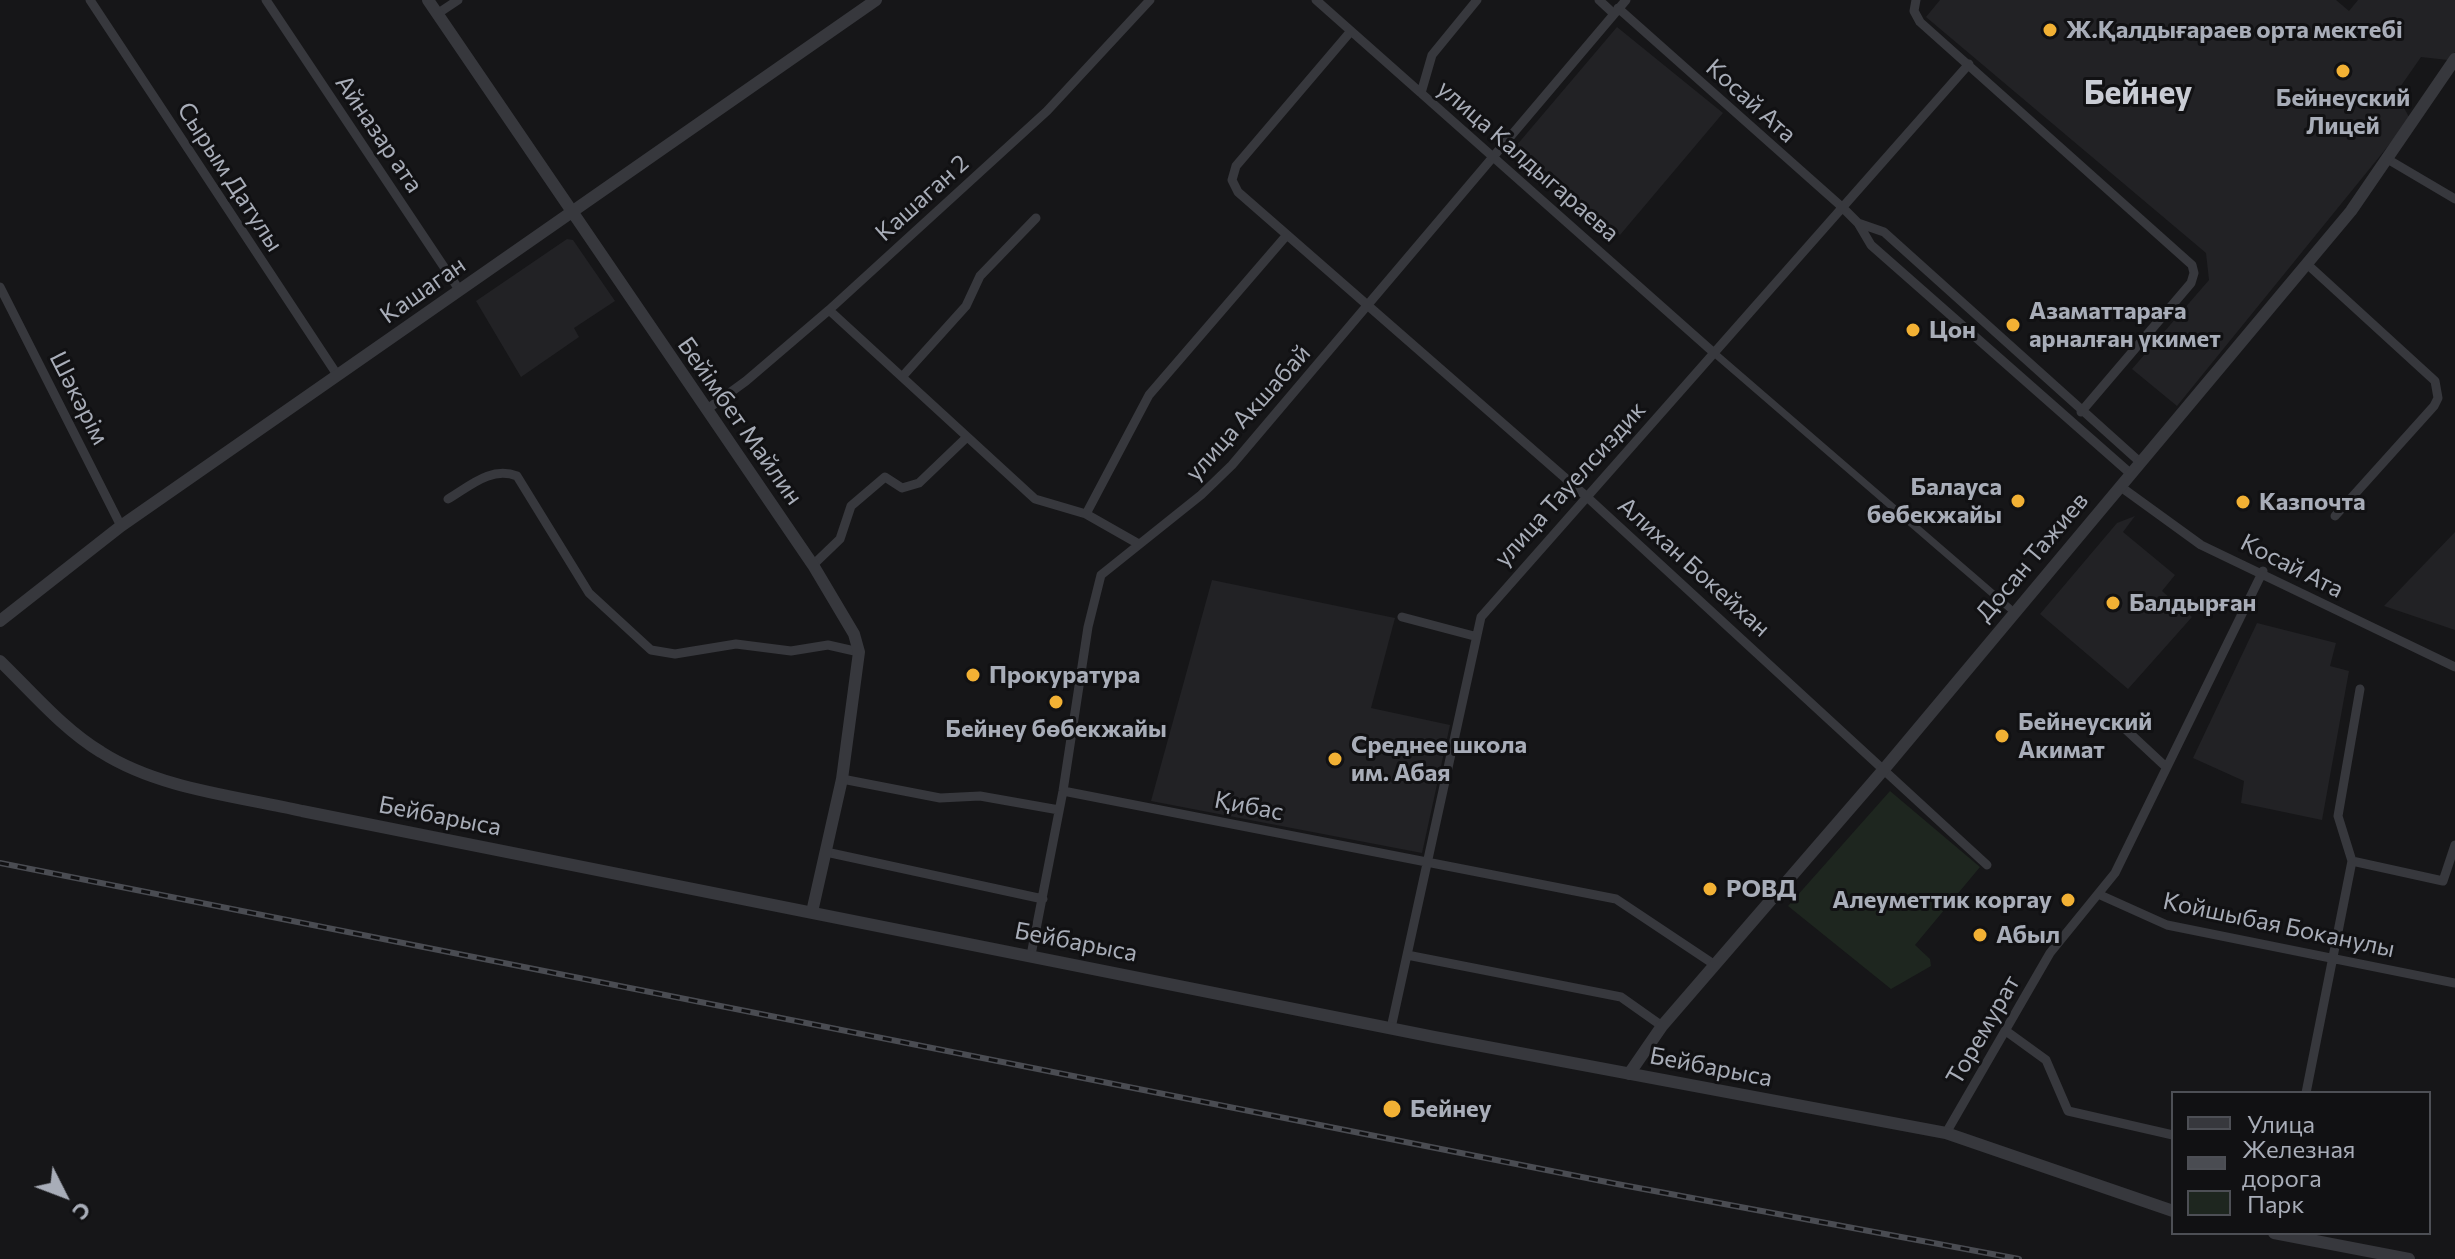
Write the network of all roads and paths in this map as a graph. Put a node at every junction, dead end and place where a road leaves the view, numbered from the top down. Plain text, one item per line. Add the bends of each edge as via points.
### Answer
1 (90, 0) edge
2 (266, 0) edge
3 (428, 0) edge
4 (458, 0) edge
5 (876, 0) edge
6 (1150, 0) edge
7 (1316, 0) edge
8 (1477, 0) edge
9 (1599, 0) edge
10 (1916, 0) edge
11 (1619, 7) edge
12 (437, 14) junction
13 (1351, 31) junction
14 (2455, 59) edge
15 (1969, 64) junction
16 (1421, 93) junction
17 (1494, 157) junction
18 (2389, 160) junction
19 (2455, 199) edge
20 (1842, 207) junction
21 (570, 214) junction
22 (1036, 218) dead end
23 (1858, 223) junction
24 (1286, 236) junction
25 (2307, 264) junction
26 (0, 287) edge
27 (460, 291) junction
28 (1368, 307) junction
29 (829, 310) junction
30 (1972, 313) junction
31 (1962, 324) junction
32 (1713, 352) junction
33 (338, 376) junction
34 (902, 377) junction
35 (706, 410) junction
36 (2081, 412) junction
37 (967, 437) junction
38 (2141, 463) junction
39 (2131, 474) junction
40 (2121, 487) junction
41 (1587, 497) junction
42 (448, 499) dead end
43 (1086, 514) junction
44 (2335, 516) dead end
45 (121, 526) junction
46 (1137, 543) junction
47 (813, 565) junction
48 (2263, 571) junction
49 (2014, 612) junction
50 (1402, 617) dead end
51 (0, 621) edge
52 (1474, 636) junction
53 (859, 652) junction
54 (0, 661) edge
55 (2455, 667) edge
56 (2360, 689) dead end
57 (2122, 726) dead end
58 (2166, 767) junction
59 (1885, 768) junction
60 (842, 779) junction
61 (1063, 791) junction
62 (1059, 810) junction
63 (2455, 845) edge
64 (826, 852) junction
65 (1426, 861) junction
66 (2352, 861) junction
67 (1987, 865) dead end
68 (2098, 894) junction
69 (1043, 899) junction
70 (812, 912) junction
71 (1031, 955) junction
72 (1407, 955) junction
73 (2331, 958) junction
74 (1715, 965) junction
75 (2455, 983) edge
76 (1662, 1026) junction
77 (1391, 1028) junction
78 (2006, 1031) junction
79 (1629, 1074) junction
80 (2306, 1091) edge
81 (1946, 1133) junction
82 (2171, 1135) edge
83 (2171, 1210) edge
84 (2284, 1235) edge
85 (2409, 1259) edge

1 - 33 street, Сырым Датулы
2 - 27 street, Айназар ата
3 - 12 street, Бейімбет Майлин
4 - 12 street
5 - 21 street, Кашаган
6 - 29 street, Кашаган 2 via 1047,111
7 - 13 street, улица Калдыгараева
8 - 16 street via 1432,55
9 - 11 street, Косай Ата
10 - 15 street via 1920,22
11 - 17 street, улица Акшабай
11 - 20 street, Косай Ата
12 - 21 street, Бейімбет Майлин
13 - 16 street, улица Калдыгараева
13 - 24 street, Алихан Бокейхан via 1236,166 1232,180 1238,192
14 - 18 street, Досан Тажиев
15 - 20 street, улица Тауелсиздик
15 - 36 street via 2192,265 2191,283
16 - 17 street, улица Калдыгараева
17 - 28 street, улица Акшабай
17 - 32 street, улица Калдыгараева
18 - 19 street
18 - 25 street, Досан Тажиев
20 - 23 street, Косай Ата
20 - 32 street, улица Тауелсиздик
21 - 27 street, Кашаган
21 - 35 street, Бейімбет Майлин
22 - 34 street via 980,276 966,306
23 - 30 street, Косай Ата via 1884,232
23 - 31 street, Косай Ата via 1871,245
24 - 28 street, Алихан Бокейхан
24 - 43 street via 1149,395
25 - 38 street, Досан Тажиев
25 - 44 street via 2435,381 2437,390 2434,406
26 - 45 street, Шәкәрім
27 - 33 street, Кашаган
28 - 41 street, Алихан Бокейхан
28 - 46 street, улица Акшабай via 1232,465
29 - 34 street
29 - 35 street, Кашаган 2
30 - 31 street
30 - 36 street, Косай Ата
31 - 39 street, Косай Ата
32 - 41 street, улица Тауелсиздик
32 - 49 street
33 - 45 street, Кашаган
34 - 37 street
35 - 47 street, Бейімбет Майлин
36 - 38 street, Косай Ата
37 - 43 street via 1035,499
37 - 47 street via 919,483 902,488 885,477 851,506 840,539
38 - 39 street, Досан Тажиев
39 - 40 street, Досан Тажиев
40 - 48 street, Косай Ата via 2201,545
40 - 49 street, Досан Тажиев
41 - 52 street, улица Тауелсиздик via 1492,601
41 - 59 street, Алихан Бокейхан
42 - 53 street via 491,473 517,476 589,593 651,650 675,654 736,644 791,651 828,645
43 - 46 street
45 - 51 street, Кашаган
46 - 61 street, улица Акшабай via 1098,582
47 - 53 street, Бейімбет Майлин
48 - 55 street, Косай Ата
48 - 58 street, Торемурат
49 - 59 street, Досан Тажиев
50 - 52 street
52 - 65 street, улица Тауелсиздик via 1462,713
53 - 60 street
54 - 70 street, Бейбарыса via 81,738 144,773 302,811
56 - 66 street via 2338,816
57 - 58 street
58 - 68 street, Торемурат via 2115,873
59 - 67 street, Алихан Бокейхан
59 - 74 street, Досан Тажиев
60 - 62 street via 940,798 980,796
60 - 64 street
61 - 62 street, улица Акшабай
61 - 65 street, Қибас
62 - 69 street, улица Акшабай
63 - 66 street via 2443,881
64 - 69 street
64 - 70 street
65 - 72 street, улица Тауелсиздик
65 - 74 street, Қибас via 1616,899
66 - 73 street
68 - 73 street, Койшыбая Боканулы via 2167,925
68 - 78 street, Торемурат via 2050,953
69 - 71 street, улица Акшабай
70 - 71 street, Бейбарыса
71 - 77 street, Бейбарыса
72 - 76 street via 1621,997
72 - 77 street, улица Тауелсиздик
73 - 75 street, Койшыбая Боканулы
73 - 80 street
74 - 76 street, Досан Тажиев
76 - 79 street, Досан Тажиев
77 - 79 street, Бейбарыса
78 - 81 street, Торемурат
78 - 82 street via 2046,1060 2068,1111
79 - 81 street, Бейбарыса
81 - 83 street, Бейбарыса
84 - 85 street

